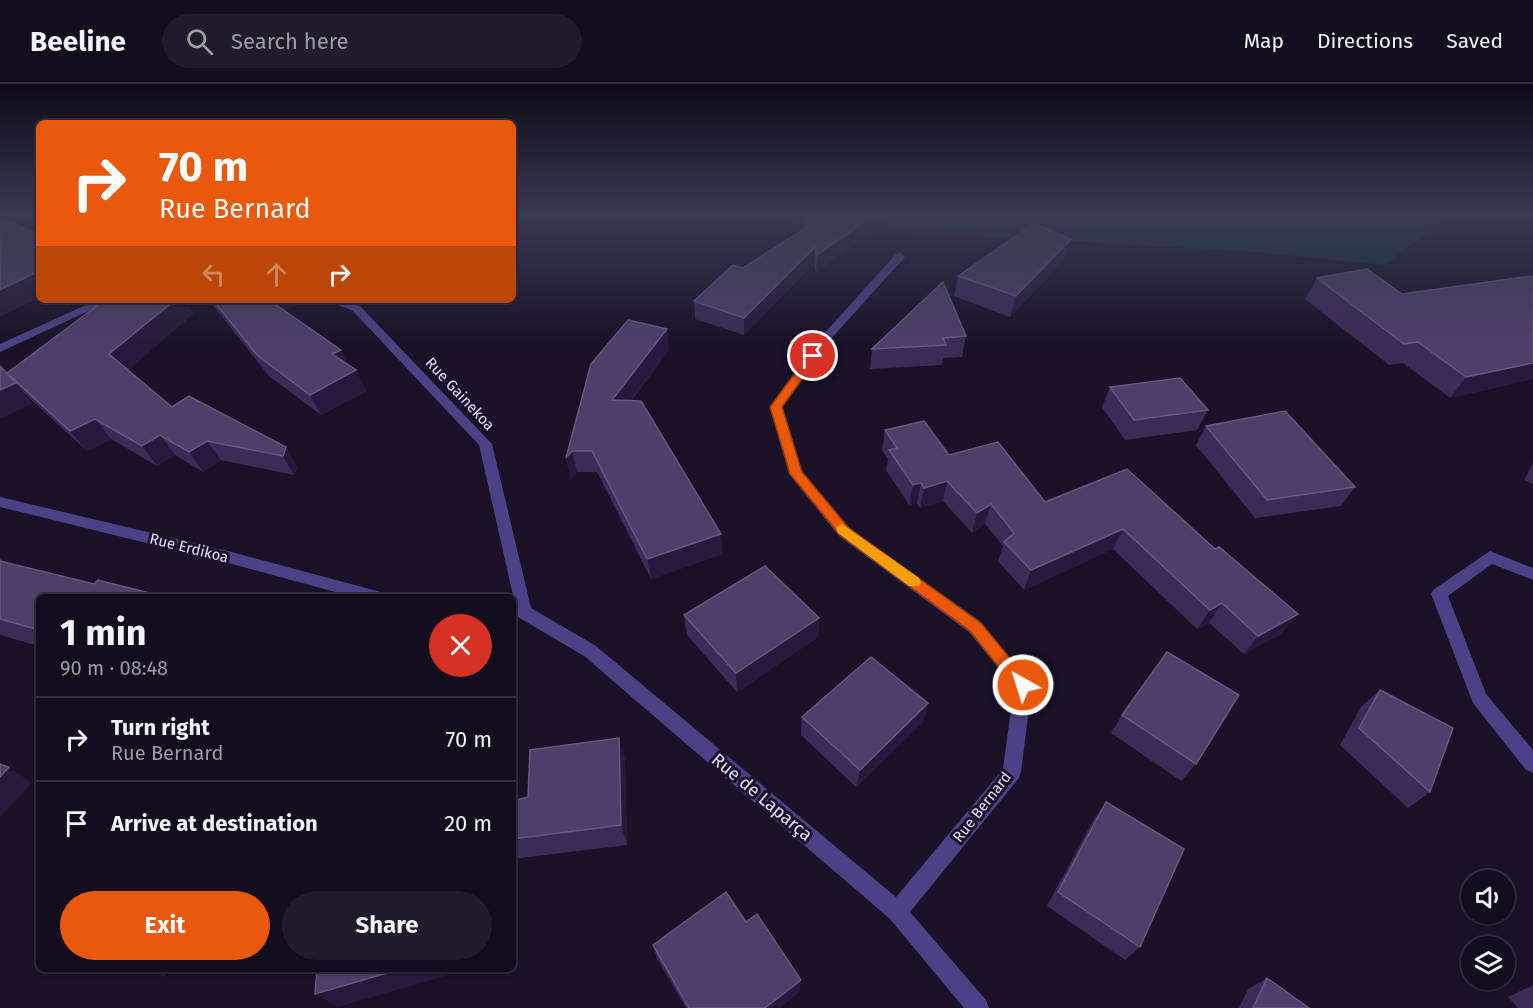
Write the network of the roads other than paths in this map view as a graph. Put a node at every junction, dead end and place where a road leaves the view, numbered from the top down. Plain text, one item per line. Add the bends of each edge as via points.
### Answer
1 (898, 258) edge
2 (99, 303) edge
3 (336, 303) dead end
4 (0, 348) edge
5 (0, 502) edge
6 (1533, 574) edge
7 (366, 594) edge
8 (514, 594) edge
9 (518, 612) edge
10 (1533, 765) edge
11 (897, 912) junction
12 (978, 1008) edge

1 - 11 street, Rue Bernard via 825,339 776,407 796,474 844,532 975,627 1023,685 1012,772
2 - 4 street
3 - 8 street, Rue Gainekoa via 356,308 485,444
5 - 7 street, Rue Erdikoa
6 - 10 street via 1490,557 1438,594 1479,698
9 - 11 street, Rue de Laparça via 590,651
11 - 12 street, Rue de Laparça

